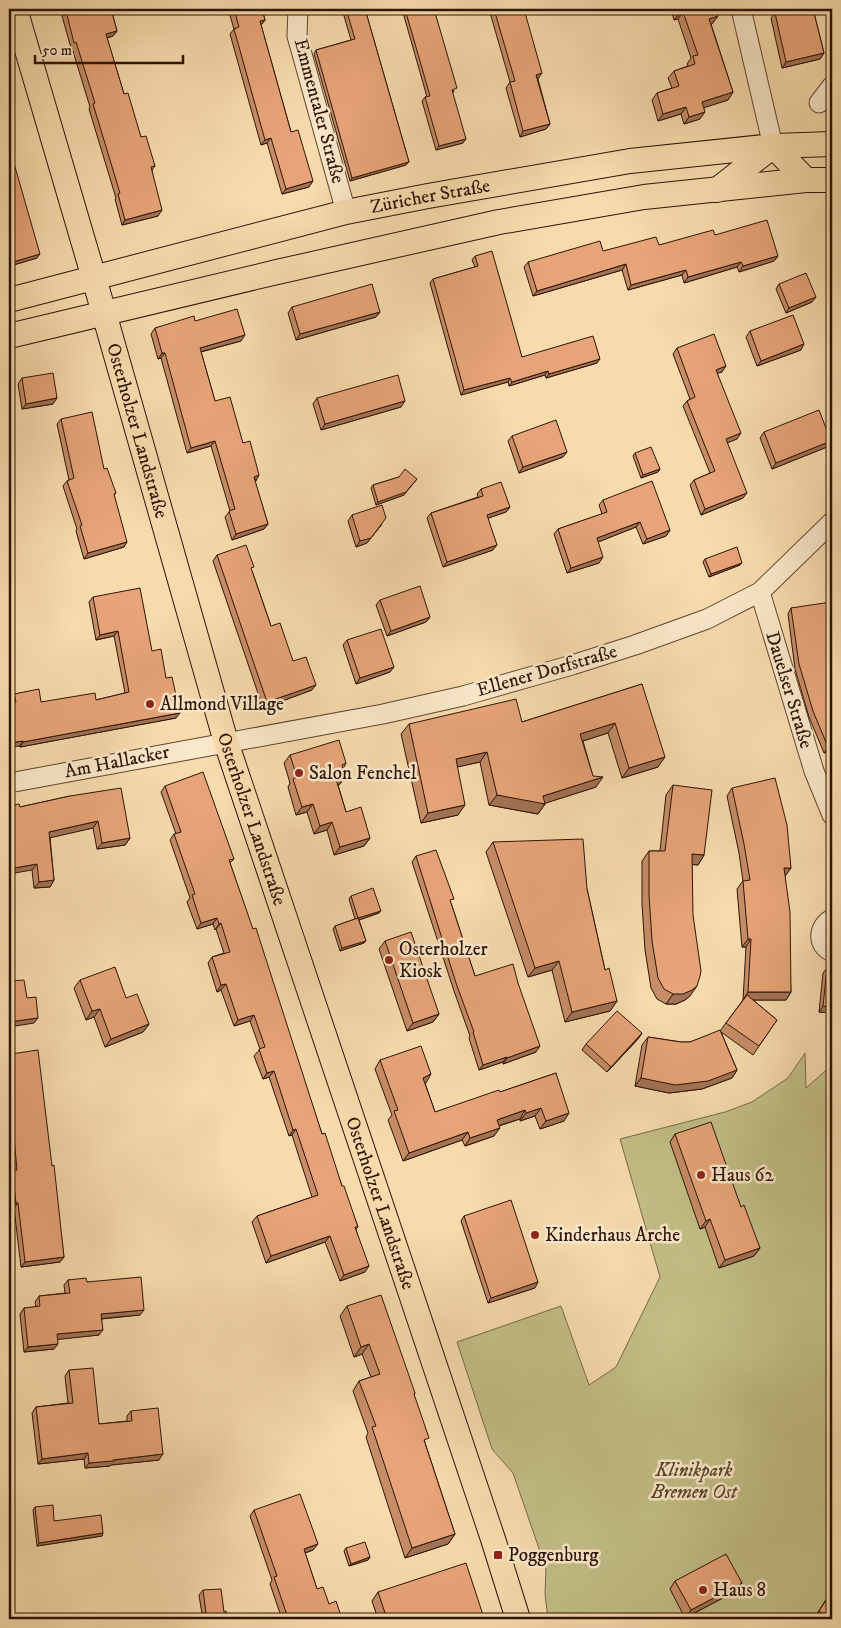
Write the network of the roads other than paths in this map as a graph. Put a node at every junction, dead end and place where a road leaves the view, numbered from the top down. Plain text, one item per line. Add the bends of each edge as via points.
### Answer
1 (15, 9) edge
2 (298, 9) edge
3 (741, 9) edge
4 (832, 86) edge
5 (819, 103) dead end
6 (832, 144) edge
7 (773, 146) junction
8 (806, 180) junction
9 (832, 180) edge
10 (717, 190) junction
11 (346, 212) junction
12 (94, 278) junction
13 (9, 300) edge
14 (104, 314) junction
15 (9, 336) edge
16 (832, 522) edge
17 (760, 592) junction
18 (226, 742) junction
19 (9, 783) edge
20 (832, 815) edge
21 (832, 919) edge
22 (832, 952) edge
23 (518, 1619) edge

1 - 12 main road, Osterholzer Landstraße
2 - 11 street, Emmentaler Straße via 297,36
3 - 7 street
4 - 5 street
6 - 7 main road, Züricher Straße
7 - 8 main road
7 - 10 main road
7 - 11 main road, Züricher Straße via 630,161
8 - 9 main road, Züricher Straße
8 - 10 main road, Züricher Straße
10 - 14 main road, Züricher Straße via 644,198 499,222
11 - 12 main road, Züricher Straße
12 - 13 main road, Züricher Straße
12 - 14 main road, Osterholzer Landstraße
14 - 15 main road, Züricher Straße
14 - 18 main road, Osterholzer Landstraße
16 - 17 street, Ellener Dorfstraße
17 - 18 street, Ellener Dorfstraße via 707,619 635,645 463,696
17 - 20 street, Dauelser Straße via 814,771
18 - 19 street, Am Hallacker
18 - 23 main road, Osterholzer Landstraße
21 - 22 street via 824,924 820,938

